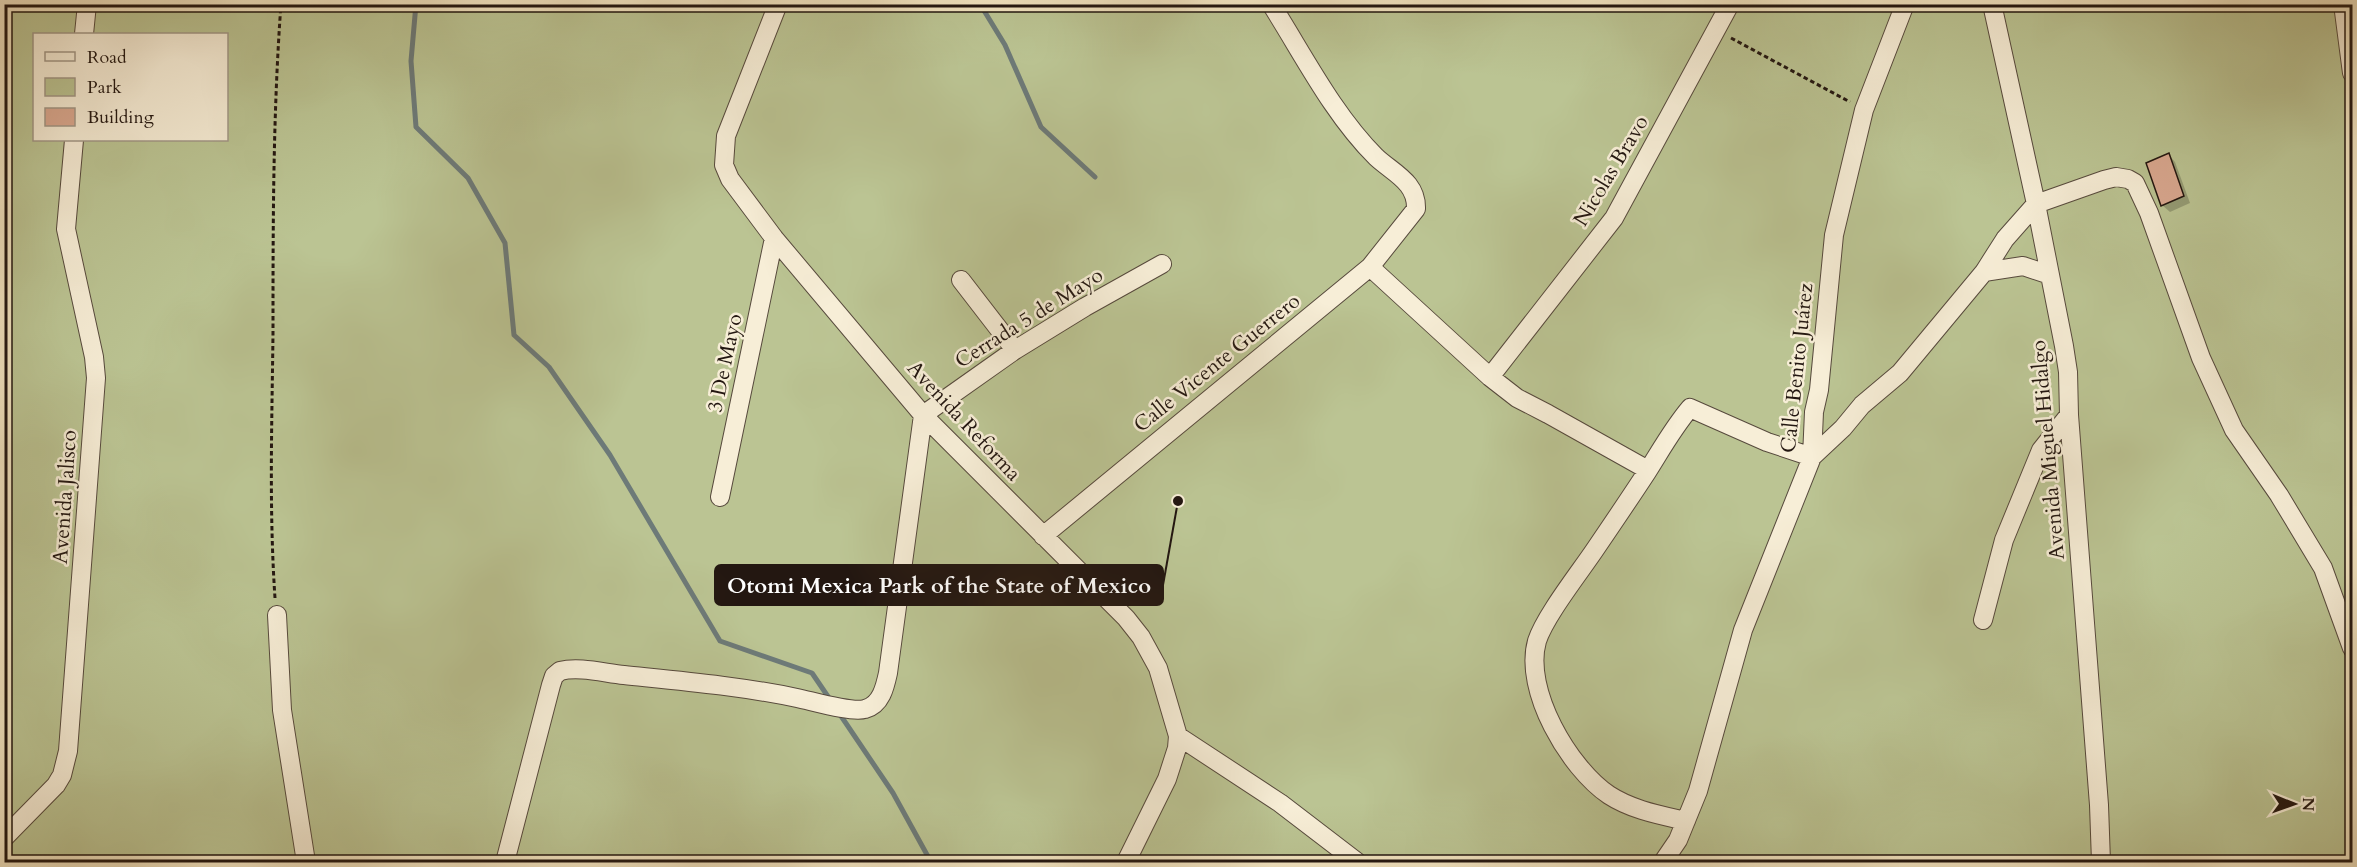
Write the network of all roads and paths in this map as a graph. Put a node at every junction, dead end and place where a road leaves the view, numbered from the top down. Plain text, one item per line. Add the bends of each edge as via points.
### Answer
1 (87, 4) edge
2 (281, 4) edge
3 (778, 4) edge
4 (1271, 4) edge
5 (1730, 4) edge
6 (1992, 4) edge
7 (2343, 4) edge
8 (1905, 5) edge
9 (1717, 30) junction
10 (84, 33) edge
11 (2352, 72) edge
12 (1864, 110) junction
13 (74, 141) edge
14 (2036, 204) junction
15 (774, 238) junction
16 (1162, 264) dead end
17 (1370, 267) junction
18 (1984, 272) junction
19 (2050, 275) junction
20 (961, 280) dead end
21 (1015, 350) junction
22 (1490, 377) junction
23 (2069, 414) junction
24 (923, 415) junction
25 (1812, 457) junction
26 (1648, 470) junction
27 (720, 497) dead end
28 (1043, 536) junction
29 (277, 615) joint
30 (1983, 620) dead end
31 (2352, 648) edge
32 (1178, 735) junction
33 (1686, 821) junction
34 (4, 838) edge
35 (306, 862) edge
36 (505, 862) edge
37 (1126, 862) edge
38 (1357, 862) edge
39 (1663, 862) edge
40 (2101, 862) edge

1 - 10 street
2 - 29 path via 276,71 271,535
3 - 15 street, Avenida Reforma via 726,136 723,155 730,179
4 - 17 street, Calle Vicente Guerrero via 1363,143 1410,185 1416,203 1412,216
5 - 9 street, Nicolas Bravo
6 - 14 street, Avenida Miguel Hidalgo
7 - 11 street
8 - 12 street, Calle Benito Juárez
9 - 12 path
9 - 22 street, Nicolas Bravo via 1614,218
12 - 25 street, Calle Benito Juárez via 1834,235
13 - 34 street, Avenida Jalisco via 66,228 96,378 68,751 56,785
14 - 18 street via 2005,239
14 - 19 street, Avenida Miguel Hidalgo
14 - 31 street via 2116,177 2134,183 2224,409 2323,568
15 - 24 street, Avenida Reforma
15 - 27 street, 3 De Mayo
16 - 21 street, Cerrada 5 de Mayo
17 - 22 street
17 - 28 street, Calle Vicente Guerrero
18 - 19 street via 2023,266
18 - 25 street via 1900,373 1862,405
19 - 23 street, Avenida Miguel Hidalgo via 2068,372
20 - 21 street
21 - 24 street, Cerrada 5 de Mayo
22 - 26 street via 1517,398
23 - 30 street via 2036,460 2004,540
23 - 40 street, Avenida Miguel Hidalgo
24 - 28 street, Avenida Reforma
24 - 36 street via 888,673 877,702 868,709 856,710 693,681 563,670 552,680
25 - 26 street via 1690,408
25 - 33 street, Calle Benito Juárez via 1743,630
26 - 33 street via 1545,624 1537,641 1534,672 1553,723 1580,770 1595,785 1630,806
28 - 32 street, Avenida Reforma via 1141,637 1158,668
29 - 35 street via 282,710
32 - 37 street, Avenida Reforma via 1167,779
32 - 38 street via 1280,803
33 - 39 street, Calle Benito Juárez

